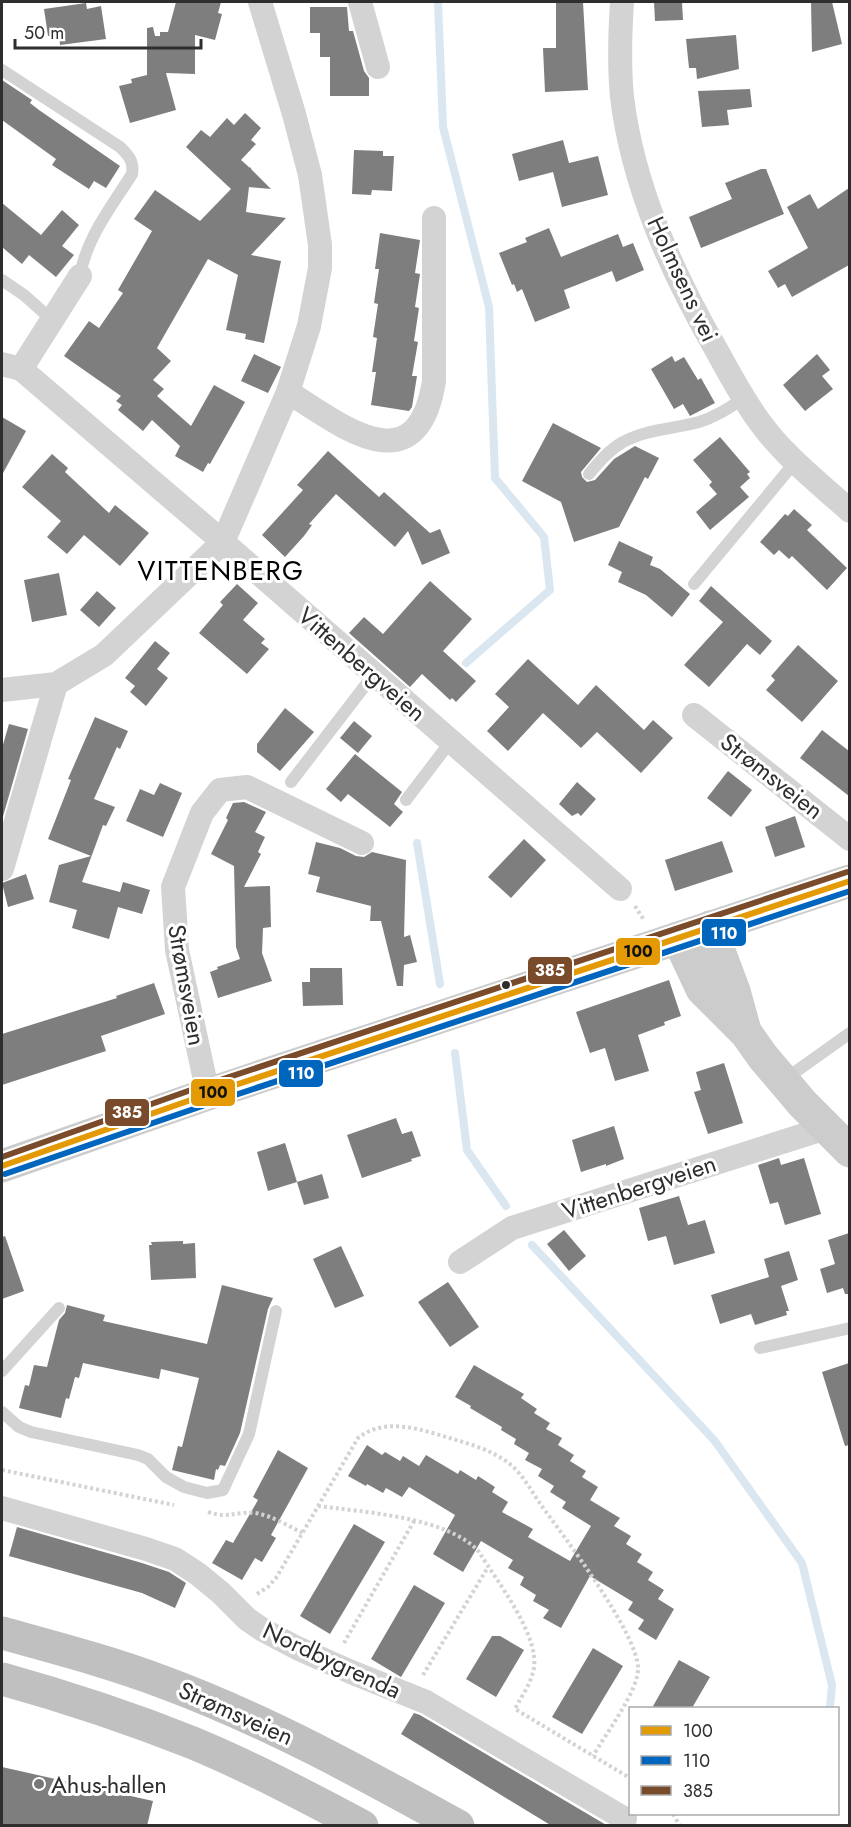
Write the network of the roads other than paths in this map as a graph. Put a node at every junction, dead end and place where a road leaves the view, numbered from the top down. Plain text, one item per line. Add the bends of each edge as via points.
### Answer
1 (260, 2) edge
2 (360, 2) edge
3 (622, 2) edge
4 (378, 67) dead end
5 (2, 70) edge
6 (434, 218) dead end
7 (80, 276) joint
8 (2, 280) edge
9 (52, 320) junction
10 (11, 366) edge
11 (288, 392) junction
12 (744, 398) junction
13 (796, 461) junction
14 (589, 474) dead end
15 (849, 511) edge
16 (223, 542) junction
17 (694, 584) dead end
18 (374, 675) junction
19 (57, 684) junction
20 (2, 690) edge
21 (694, 715) dead end
22 (450, 741) junction
23 (291, 782) dead end
24 (406, 800) dead end
25 (8, 828) edge
26 (849, 839) edge
27 (362, 843) dead end
28 (2, 869) edge
29 (849, 881) edge
30 (620, 889) dead end
31 (710, 927) junction
32 (678, 938) junction
33 (746, 1033) junction
34 (849, 1033) edge
35 (783, 1080) junction
36 (208, 1094) junction
37 (826, 1128) junction
38 (849, 1151) edge
39 (2, 1166) edge
40 (460, 1263) dead end
41 (59, 1308) dead end
42 (276, 1311) dead end
43 (849, 1328) edge
44 (760, 1348) dead end
45 (2, 1371) edge
46 (2, 1412) edge
47 (2, 1508) edge
48 (2, 1633) edge
49 (2, 1679) edge
50 (625, 1819) dead end
51 (362, 1826) edge
52 (458, 1826) edge

1 - 11 street via 310,175 320,245 320,268 309,326
2 - 4 street
3 - 12 street, Holmsens vei via 622,96 639,176 679,281
5 - 7 lane via 130,157 132,174 90,242
6 - 11 street via 434,381 420,425 401,438 377,440 339,425
7 - 9 street, Vittenbergveien
8 - 9 lane
9 - 10 street, Vittenbergveien
10 - 16 street, Vittenbergveien
11 - 16 street
12 - 13 street, Holmsens vei via 760,423
12 - 14 lane via 699,422 642,433 621,443
13 - 15 street, Holmsens vei
13 - 17 lane
16 - 18 street, Vittenbergveien
16 - 19 street via 104,655
18 - 22 street, Vittenbergveien
18 - 23 lane
19 - 20 street
19 - 25 street
21 - 26 street, Strømsveien
22 - 24 lane
22 - 30 street, Vittenbergveien
25 - 28 street
27 - 36 street, Strømsveien via 247,787 220,790 202,813 173,887 177,950
29 - 31 main road
31 - 32 main road
31 - 33 main road
32 - 33 main road via 702,989
32 - 36 main road
33 - 35 main road
34 - 35 lane
35 - 37 main road
36 - 39 main road
37 - 38 main road
37 - 40 street, Vittenbergveien via 512,1228
41 - 45 lane
42 - 46 lane via 249,1434 234,1471 220,1492 173,1482 138,1455 31,1432
43 - 44 lane
47 - 50 street, Nordbygrenda via 175,1559 206,1580 263,1630 426,1702
48 - 52 highway, Strømsveien via 124,1668 211,1701 304,1743
49 - 51 highway, Strømsveien via 108,1711 195,1744

